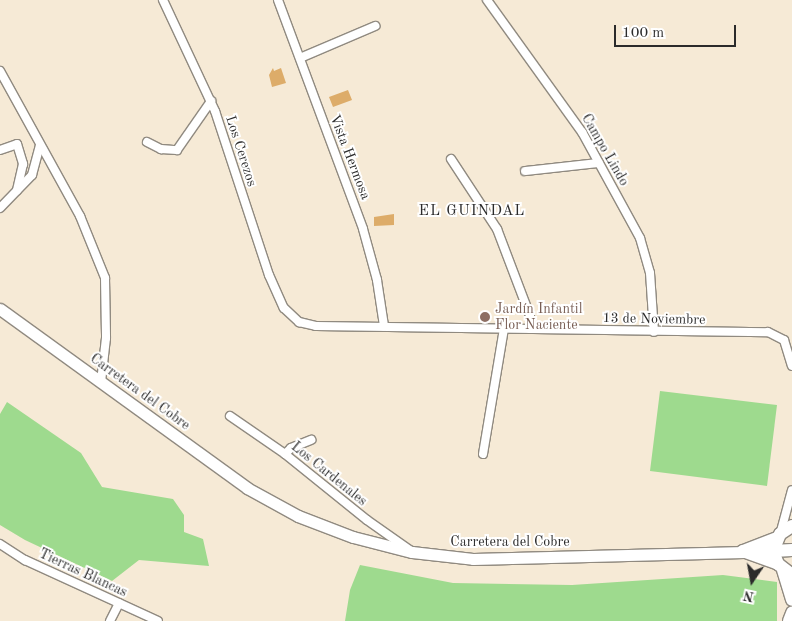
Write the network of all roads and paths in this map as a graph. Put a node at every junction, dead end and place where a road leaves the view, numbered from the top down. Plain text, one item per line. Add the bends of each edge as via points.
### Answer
1 (163, 0) edge
2 (278, 0) edge
3 (487, 0) edge
4 (375, 26) dead end
5 (300, 58) junction
6 (0, 71) edge
7 (211, 101) junction
8 (147, 142) dead end
9 (40, 145) junction
10 (0, 150) edge
11 (450, 159) dead end
12 (600, 163) junction
13 (525, 171) dead end
14 (17, 190) junction
15 (0, 208) edge
16 (0, 309) edge
17 (288, 313) joint
18 (384, 326) junction
19 (504, 328) junction
20 (530, 329) junction
21 (654, 332) junction
22 (792, 366) edge
23 (101, 382) junction
24 (230, 416) dead end
25 (311, 440) dead end
26 (286, 454) junction
27 (483, 454) dead end
28 (792, 490) edge
29 (792, 526) edge
30 (778, 536) junction
31 (0, 544) edge
32 (792, 550) edge
33 (743, 551) junction
34 (774, 551) junction
35 (412, 552) junction
36 (784, 570) edge
37 (792, 600) edge
38 (119, 603) junction
39 (792, 613) edge
40 (110, 621) edge
41 (158, 621) edge
42 (789, 621) edge

1 - 7 street, Los Cerezos
2 - 5 street, Vista Hermosa
3 - 12 street, Campo Lindo via 582,132
4 - 5 street
5 - 18 street, Vista Hermosa via 363,229 377,280
6 - 9 street
7 - 8 street via 177,150 161,149
7 - 17 street, Los Cerezos via 259,247
9 - 14 street via 32,176
9 - 23 street via 80,216 105,278 106,338
10 - 14 street via 16,144 23,164
11 - 20 street via 497,229 530,316
12 - 13 street
12 - 21 street, Campo Lindo via 647,256
14 - 15 street
16 - 23 main road, Carretera del Cobre
17 - 18 street, 13 de Noviembre via 309,326
18 - 19 street, 13 de Noviembre
19 - 20 street, 13 de Noviembre
19 - 27 street
20 - 21 street, 13 de Noviembre
21 - 22 street, 13 de Noviembre via 773,333 786,343
23 - 35 main road, Carretera del Cobre via 235,480 272,503 338,532
24 - 26 street, Los Cardenales
25 - 26 street via 291,448
26 - 35 street, Los Cardenales
28 - 30 street
29 - 30 main road
30 - 33 main road
30 - 34 main road
31 - 38 street, Tierras Blancas via 25,560
32 - 34 main road, Carretera del Cobre
33 - 34 main road, Carretera del Cobre
33 - 35 main road, Carretera del Cobre via 488,559
33 - 36 main road
34 - 36 main road
36 - 37 main road
38 - 40 street
38 - 41 street, Tierras Blancas
39 - 42 main road

